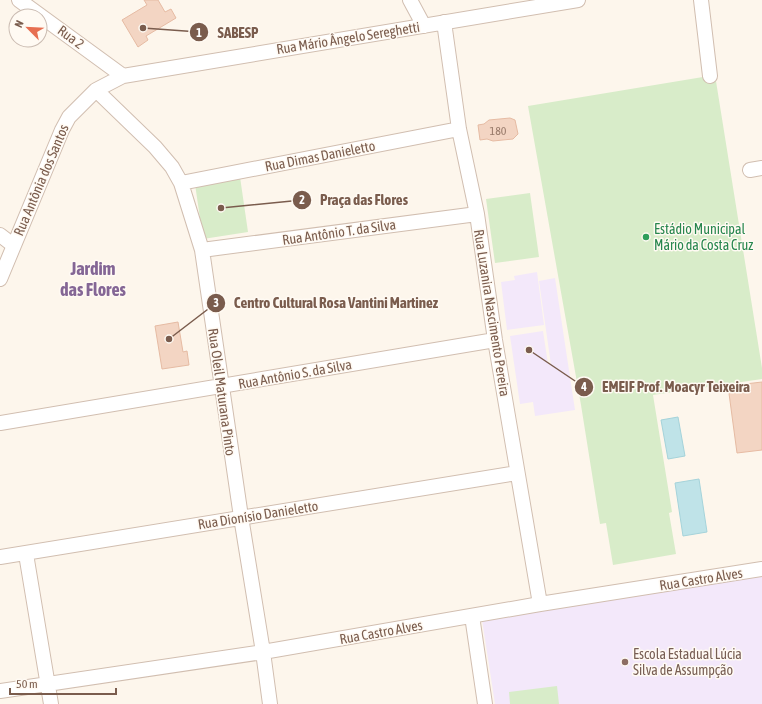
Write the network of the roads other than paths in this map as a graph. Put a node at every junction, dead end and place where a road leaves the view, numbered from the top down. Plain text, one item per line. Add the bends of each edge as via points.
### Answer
1 (19, 0) edge
2 (410, 0) edge
3 (578, 0) edge
4 (701, 0) edge
5 (444, 22) junction
6 (424, 26) junction
7 (123, 76) junction
8 (710, 76) dead end
9 (96, 90) junction
10 (460, 129) junction
11 (181, 183) junction
12 (476, 214) junction
13 (0, 236) edge
14 (14, 245) junction
15 (202, 250) junction
16 (0, 280) edge
17 (495, 340) junction
18 (221, 387) junction
19 (0, 422) edge
20 (517, 473) junction
21 (241, 518) junction
22 (26, 554) junction
23 (0, 558) edge
24 (762, 569) edge
25 (540, 604) junction
26 (472, 616) junction
27 (263, 652) junction
28 (48, 684) junction
29 (0, 691) edge
30 (51, 704) edge
31 (270, 704) edge
32 (485, 704) edge

1 - 7 street, Rua 2
2 - 6 street
3 - 5 street, Rua Mário Ângelo Sereghetti
4 - 8 street
5 - 6 street, Rua Mário Ângelo Sereghetti
5 - 10 street, Rua Luzanira Nascimento Pereira
6 - 7 street, Rua Mário Ângelo Sereghetti
7 - 9 street, Rua Mário Ângelo Sereghetti
9 - 11 street, Rua Oleil Maturana Pinto via 155,147 172,167
9 - 14 street, Rua Antônia dos Santos via 69,117 62,130
10 - 11 street, Rua Dimas Danieletto
10 - 12 street, Rua Luzanira Nascimento Pereira
11 - 15 street, Rua Oleil Maturana Pinto
12 - 15 street, Rua Antônio T. da Silva
12 - 17 street, Rua Luzanira Nascimento Pereira
13 - 14 street
14 - 16 street, Rua Antônia dos Santos
15 - 18 street, Rua Oleil Maturana Pinto
17 - 18 street, Rua Antônio S. da Silva
17 - 20 street, Rua Luzanira Nascimento Pereira
18 - 19 street, Rua Antônio S. da Silva
18 - 21 street, Rua Oleil Maturana Pinto
20 - 21 street, Rua Dionísio Danieletto
20 - 25 street, Rua Luzanira Nascimento Pereira
21 - 22 street, Rua Dionísio Danieletto
21 - 27 street, Rua Oleil Maturana Pinto
22 - 23 street, Rua Dionísio Danieletto
22 - 28 street
24 - 25 street, Rua Castro Alves
25 - 26 street, Rua Castro Alves
26 - 27 street, Rua Castro Alves
26 - 32 street
27 - 28 street, Rua Castro Alves
27 - 31 street, Rua Oleil Maturana Pinto
28 - 29 street, Rua Castro Alves
28 - 30 street

